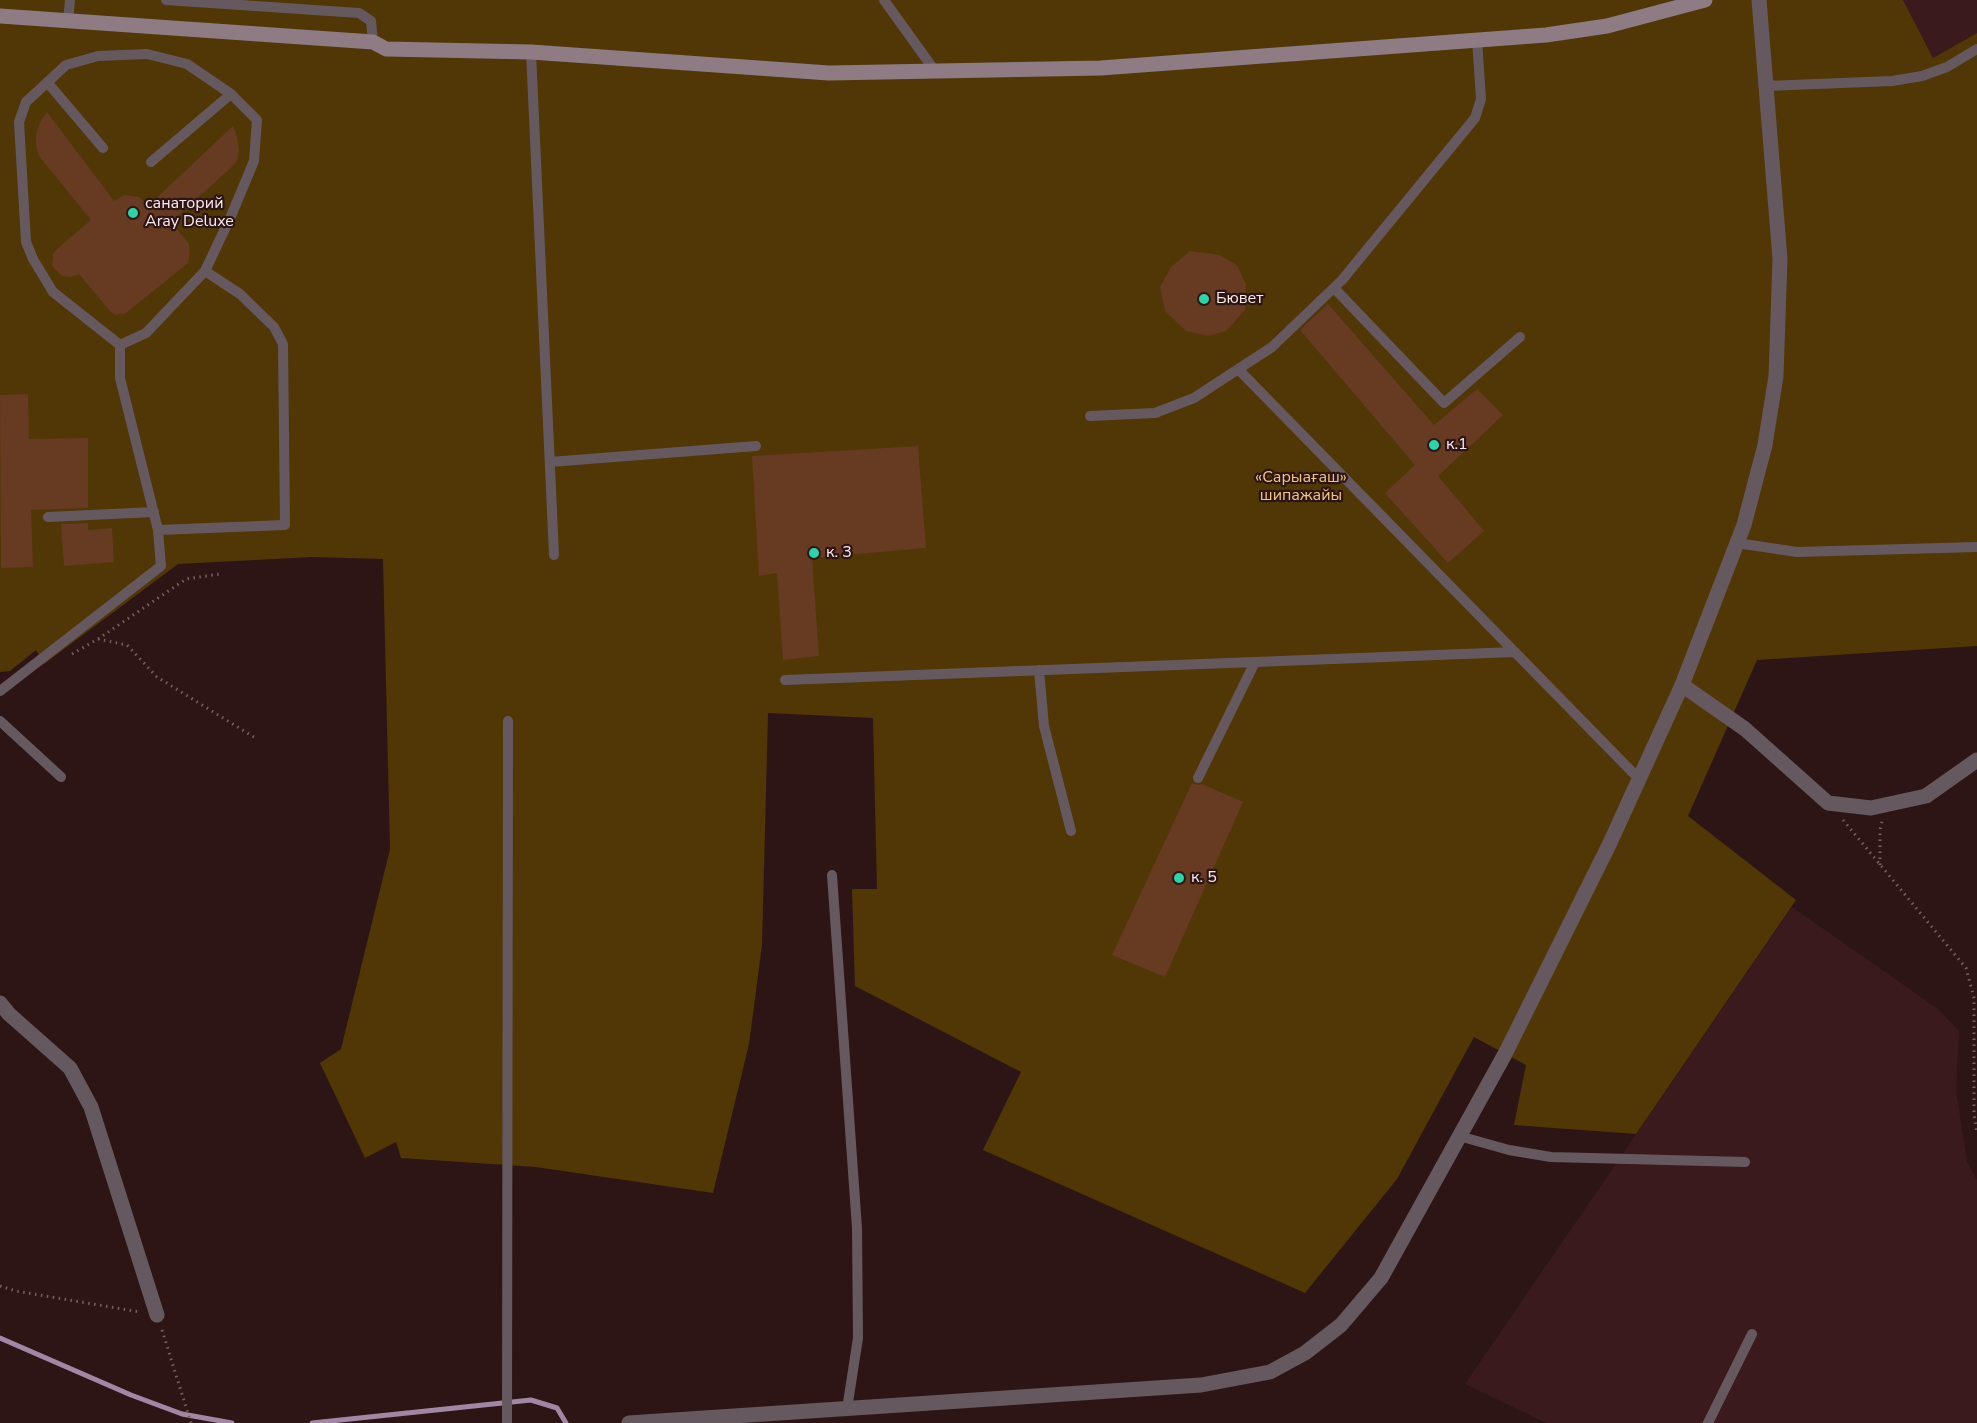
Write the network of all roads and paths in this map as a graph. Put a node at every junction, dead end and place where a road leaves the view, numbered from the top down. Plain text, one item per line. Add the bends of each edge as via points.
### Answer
1 (70, 0) edge
2 (166, 0) edge
3 (884, 0) edge
4 (1705, 0) edge
5 (1759, 0) edge
6 (0, 16) edge
7 (68, 21) junction
8 (1477, 40) junction
9 (373, 42) junction
10 (1977, 49) edge
11 (531, 52) junction
12 (935, 71) junction
13 (47, 82) junction
14 (1766, 86) junction
15 (231, 94) junction
16 (104, 148) dead end
17 (152, 162) dead end
18 (205, 271) junction
19 (1334, 288) junction
20 (1520, 337) dead end
21 (120, 345) junction
22 (1239, 370) junction
23 (1090, 416) dead end
24 (756, 447) dead end
25 (550, 462) junction
26 (154, 512) junction
27 (48, 517) dead end
28 (158, 530) junction
29 (1737, 543) junction
30 (1977, 547) edge
31 (554, 555) dead end
32 (220, 574) dead end
33 (98, 639) junction
34 (1515, 652) junction
35 (69, 656) dead end
36 (1255, 662) junction
37 (1040, 670) junction
38 (785, 680) dead end
39 (1682, 685) junction
40 (0, 691) edge
41 (0, 721) edge
42 (508, 721) dead end
43 (257, 739) dead end
44 (1977, 760) edge
45 (61, 777) dead end
46 (1198, 778) dead end
47 (1639, 779) junction
48 (1828, 803) junction
49 (1887, 805) junction
50 (1071, 831) dead end
51 (1880, 866) junction
52 (832, 874) dead end
53 (0, 1003) edge
54 (1977, 1133) edge
55 (1460, 1136) junction
56 (1745, 1162) dead end
57 (0, 1286) edge
58 (158, 1315) junction
59 (1752, 1334) dead end
60 (847, 1408) junction
61 (192, 1423) edge
62 (507, 1423) edge
63 (629, 1423) edge
64 (1708, 1423) edge

1 - 7 lane
2 - 9 lane via 359,13 371,21
3 - 12 lane
4 - 8 main road via 1607,26
5 - 14 street
6 - 7 main road
7 - 9 main road
8 - 12 main road via 1101,68
8 - 19 lane via 1481,99 1475,118
9 - 11 main road via 386,49
10 - 14 lane via 1922,76 1880,82
11 - 12 main road via 830,73
11 - 25 lane
13 - 15 lane via 66,65 98,56 147,54 187,63
13 - 16 lane
13 - 21 lane via 26,102 19,122 26,242 52,292
14 - 29 street via 1780,259 1776,376 1765,445
15 - 17 lane
15 - 18 lane via 257,120 254,161
18 - 21 lane via 146,333
18 - 28 lane via 240,294 274,327 283,344 285,525
19 - 20 lane via 1444,403
19 - 22 lane via 1272,347
21 - 26 lane via 120,378
22 - 23 lane via 1194,398 1155,414
22 - 34 lane
24 - 25 lane
25 - 31 lane
26 - 27 lane
26 - 28 lane
28 - 40 lane via 161,566
29 - 30 lane via 1797,552
29 - 39 street
32 - 33 path via 186,579
33 - 35 path
33 - 43 path via 127,645 157,677
34 - 36 lane
34 - 47 lane
36 - 37 lane
36 - 46 lane
37 - 38 lane
37 - 50 lane via 1044,726
39 - 47 street
39 - 48 street via 1745,729
41 - 45 lane
42 - 62 lane
44 - 49 street via 1926,796
47 - 55 street via 1505,1054
48 - 49 street via 1871,808
48 - 51 path
49 - 51 path via 1880,830
51 - 54 path via 1966,968 1974,998
52 - 60 lane via 857,1228 858,1338
53 - 58 street via 70,1068 91,1107
55 - 56 lane via 1551,1157
55 - 60 street via 1381,1278 1341,1325 1305,1353 1270,1372 1201,1385
57 - 58 path
58 - 61 path
59 - 64 lane
60 - 63 street

